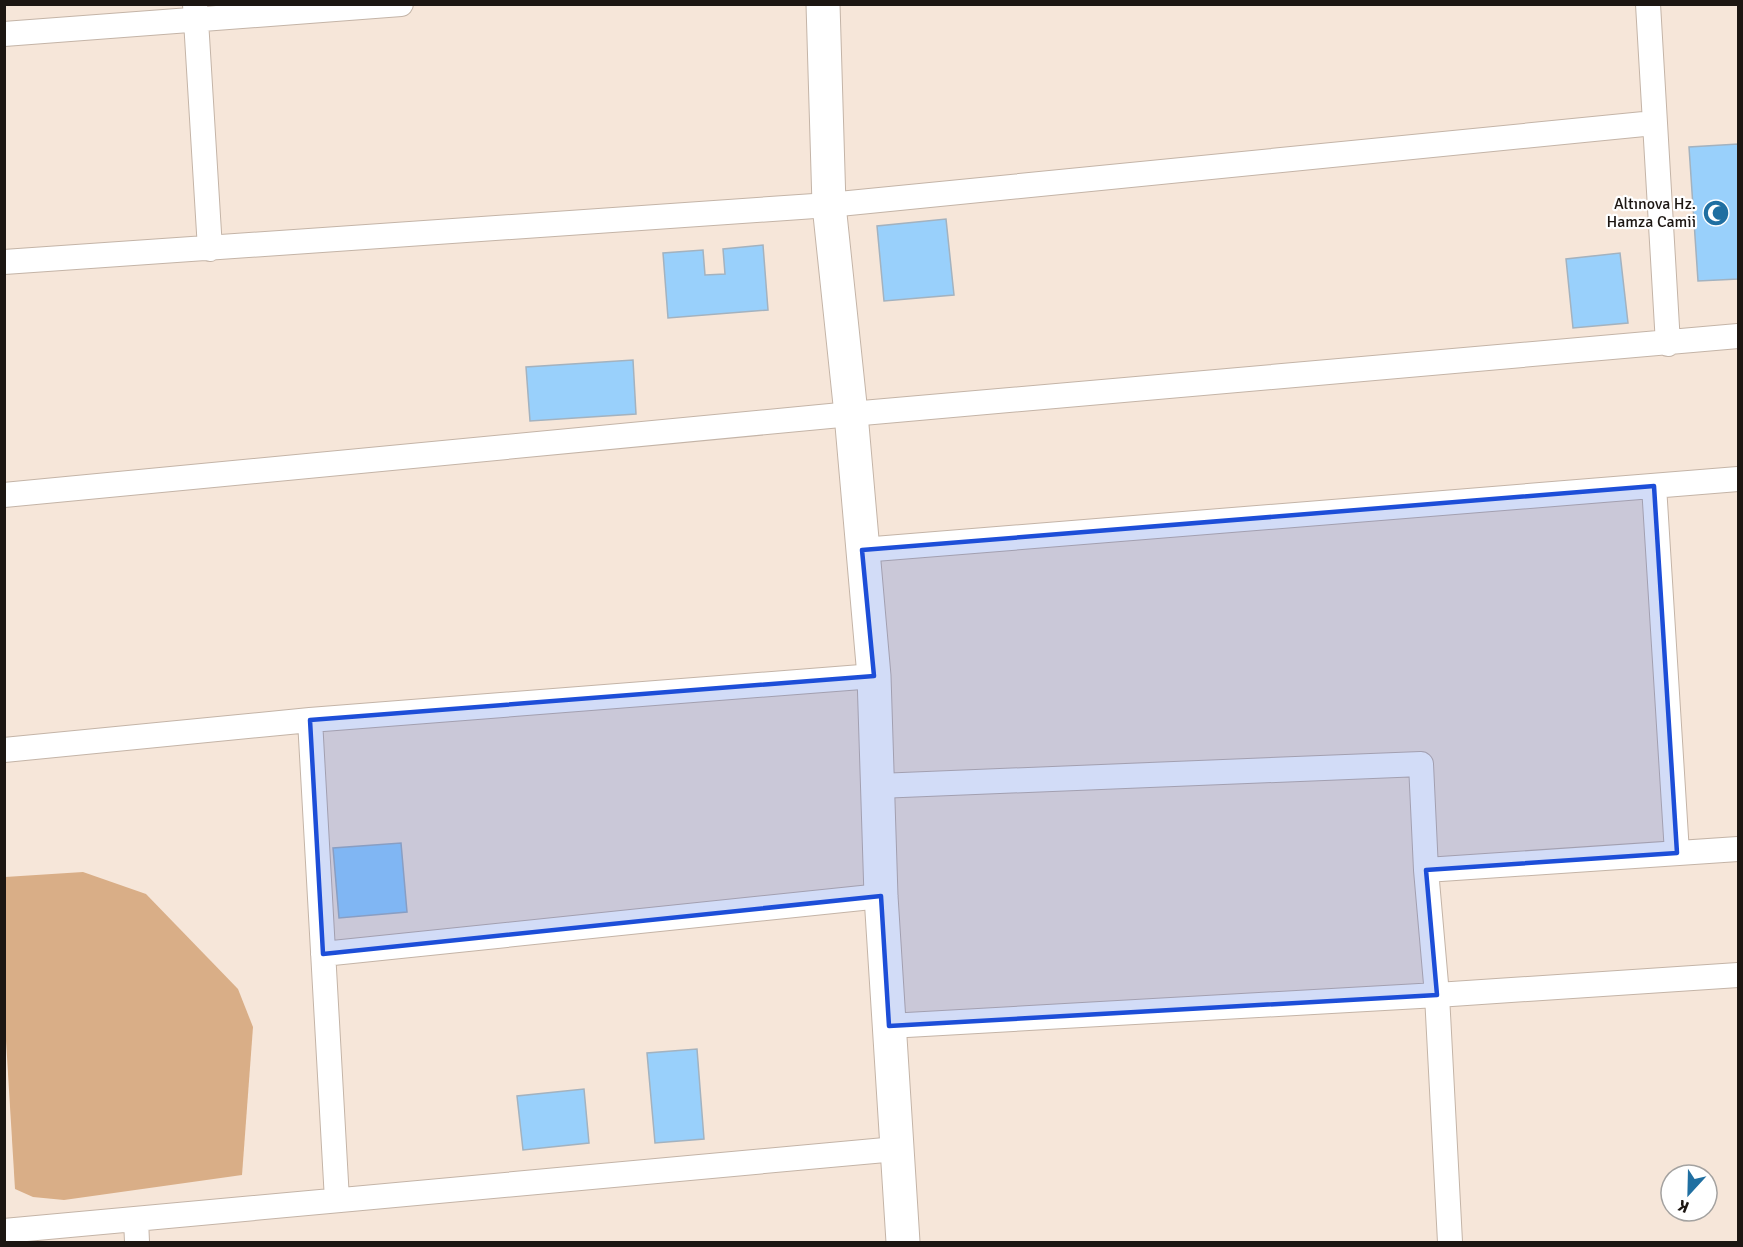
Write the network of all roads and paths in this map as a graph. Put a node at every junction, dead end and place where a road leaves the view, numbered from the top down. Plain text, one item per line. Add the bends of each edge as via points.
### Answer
1 (401, 4) edge
2 (823, 4) edge
3 (1648, 4) edge
4 (196, 12) edge
5 (4, 34) edge
6 (1654, 123) junction
7 (829, 205) junction
8 (210, 249) junction
9 (4, 262) edge
10 (1738, 336) edge
11 (1668, 344) junction
12 (851, 414) junction
13 (1738, 479) edge
14 (1654, 486) junction
15 (4, 495) edge
16 (862, 550) junction
17 (874, 676) junction
18 (310, 720) junction
19 (4, 750) edge
20 (878, 786) junction
21 (1738, 849) edge
22 (1677, 853) junction
23 (1426, 870) junction
24 (881, 896) junction
25 (323, 954) junction
26 (1738, 975) edge
27 (1437, 995) junction
28 (890, 1026) junction
29 (896, 1149) junction
30 (337, 1200) junction
31 (4, 1231) edge
32 (137, 1231) edge
33 (903, 1242) edge
34 (1450, 1242) edge

1 - 4 street
2 - 7 street
3 - 6 street
4 - 5 street
4 - 8 street
6 - 7 street
6 - 11 street
7 - 8 street
7 - 12 street
8 - 9 street
10 - 11 street
11 - 12 street
12 - 15 street
12 - 16 street
13 - 14 street
14 - 16 street
14 - 22 street
16 - 17 street
17 - 18 street
17 - 20 street
18 - 19 street
18 - 25 street
20 - 23 street via 1421,764
20 - 24 street
21 - 22 street
22 - 23 street
23 - 27 street
24 - 25 street
24 - 28 street
25 - 30 street
26 - 27 street
27 - 28 street
27 - 34 street
28 - 29 street
29 - 30 street
29 - 33 street
30 - 32 street
31 - 32 street

